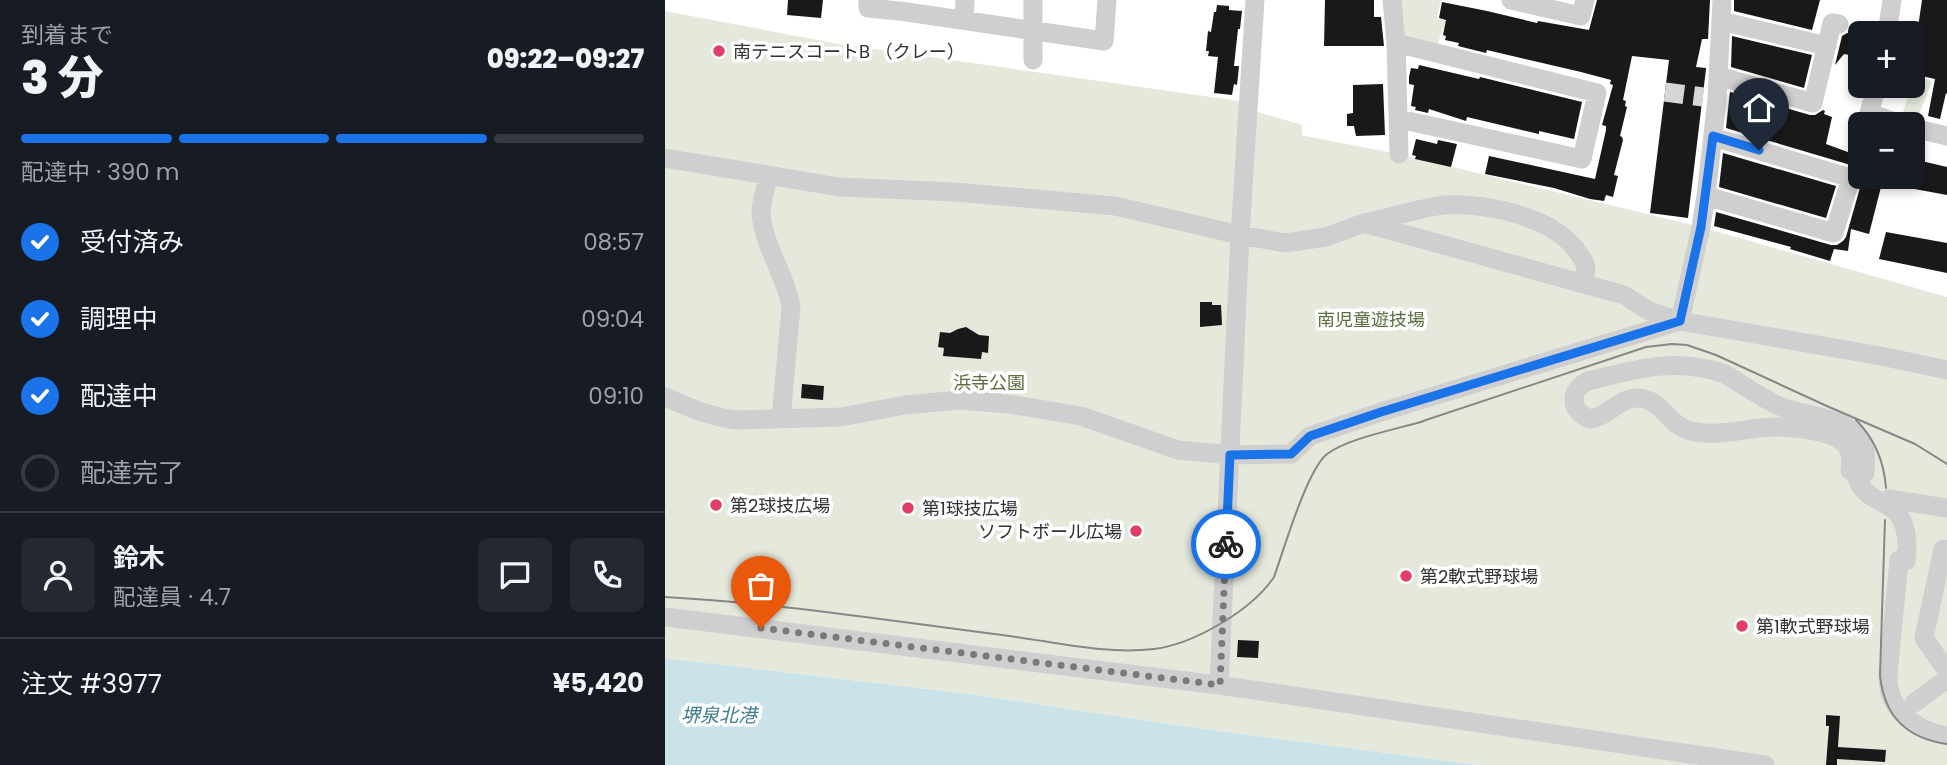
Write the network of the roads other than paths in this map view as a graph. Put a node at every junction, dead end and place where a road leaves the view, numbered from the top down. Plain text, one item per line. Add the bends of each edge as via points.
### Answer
1 (868, 0) edge
2 (965, 0) edge
3 (1033, 0) edge
4 (1107, 0) edge
5 (1255, 0) edge
6 (1392, 0) edge
7 (1511, 0) edge
8 (1584, 0) edge
9 (1722, 0) edge
10 (1892, 0) edge
11 (896, 5) edge
12 (964, 20) junction
13 (1721, 21) junction
14 (1889, 21) edge
15 (1839, 24) dead end
16 (1033, 31) junction
17 (1396, 43) junction
18 (1827, 46) junction
19 (1033, 60) dead end
20 (1718, 71) junction
21 (1399, 119) junction
22 (1925, 131) edge
23 (1713, 136) junction
24 (1947, 136) edge
25 (1399, 154) dead end
26 (665, 158) edge
27 (768, 176) junction
28 (1706, 196) junction
29 (1364, 223) junction
30 (1240, 235) junction
31 (1584, 284) junction
32 (1680, 321) junction
33 (1947, 370) edge
34 (665, 397) edge
35 (781, 419) junction
36 (1230, 455) junction
37 (1858, 472) junction
38 (1941, 510) edge
39 (1903, 560) junction
40 (1943, 560) edge
41 (665, 617) edge
42 (1947, 671) edge
43 (1947, 679) edge
44 (1220, 685) junction
45 (1914, 703) dead end
46 (1947, 729) edge
47 (1947, 736) edge
48 (1765, 765) edge

1 - 11 street via 867,8
2 - 12 street
3 - 16 street
4 - 16 street via 1104,41
5 - 30 street
6 - 17 street
7 - 8 street via 1581,16
9 - 13 street
10 - 14 street
11 - 12 street
12 - 16 street
13 - 18 street
13 - 20 street
15 - 18 street via 1832,23
16 - 19 street
17 - 21 street
17 - 21 street via 1597,93 1582,159
18 - 20 street via 1813,103
20 - 23 street via 1710,98
21 - 25 street
22 - 24 street
23 - 28 street
23 - 28 street via 1851,178 1834,233
26 - 27 street
27 - 30 street via 839,187 1115,206
27 - 35 street via 773,256 791,307
28 - 32 street
29 - 30 street via 1326,237 1285,243
29 - 31 street
29 - 31 street via 1438,206 1471,205 1504,212 1536,221 1565,237 1586,266
30 - 36 street
31 - 32 street via 1624,295 1649,311
32 - 33 street
32 - 36 street via 1333,428 1310,436 1291,454
34 - 35 street via 719,418
35 - 36 street via 841,417 960,400 985,402 1081,416 1178,450
36 - 44 street
37 - 37 street via 1864,448 1848,427 1777,405 1716,371 1650,366 1588,381 1575,392 1575,408 1590,419 1639,397 1655,402 1675,424 1693,432 1776,427 1834,436 1849,449
37 - 38 street via 1889,501
37 - 39 street, bridge via 1854,484 1897,523
39 - 46 street via 1898,688 1910,712
39 - 47 street via 1888,675 1890,691 1908,720 1932,734
40 - 42 street via 1924,638
41 - 44 street
43 - 45 street
44 - 48 street

